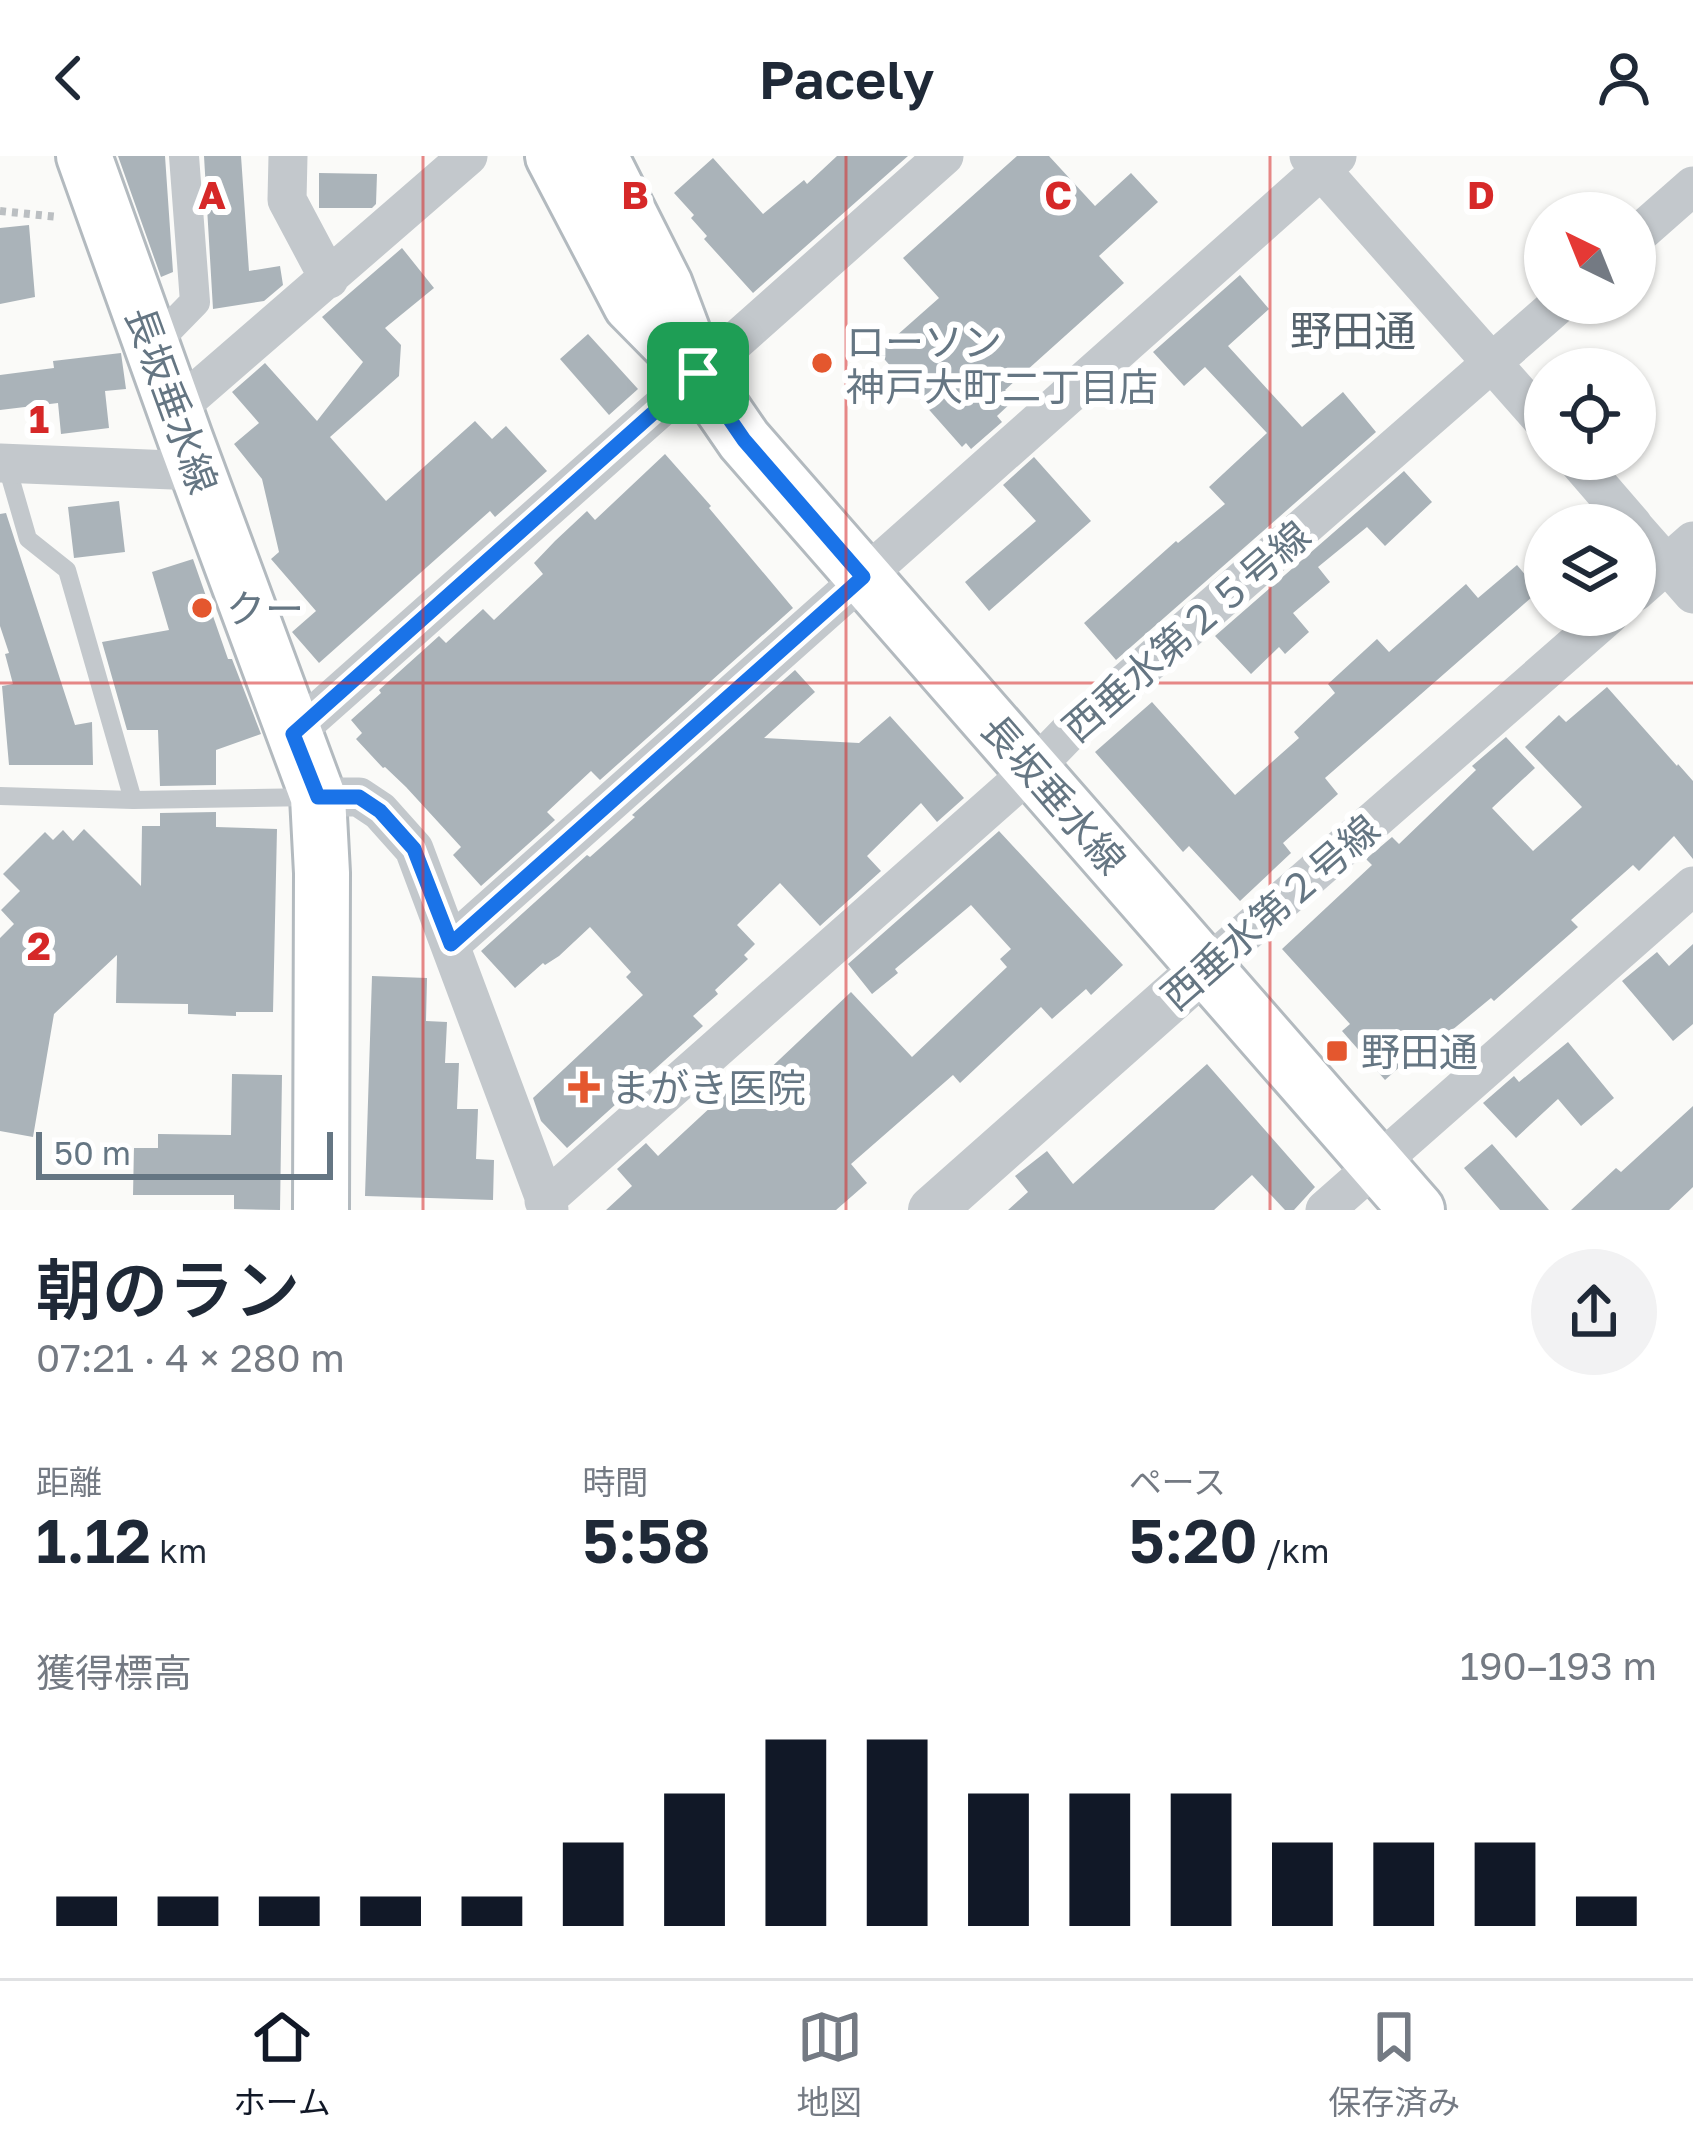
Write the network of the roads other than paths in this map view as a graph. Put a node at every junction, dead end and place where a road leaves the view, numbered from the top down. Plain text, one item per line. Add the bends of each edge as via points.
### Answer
1 (85, 156) edge
2 (184, 156) edge
3 (288, 156) edge
4 (469, 156) edge
5 (553, 156) edge
6 (600, 156) edge
7 (944, 156) edge
8 (1322, 160) edge
9 (1693, 186) edge
10 (1656, 219) edge
11 (328, 279) junction
12 (1536, 324) edge
13 (152, 346) junction
14 (1493, 362) junction
15 (698, 373) junction
16 (1524, 398) edge
17 (175, 410) junction
18 (3, 463) edge
19 (197, 471) junction
20 (1594, 480) edge
21 (1615, 504) edge
22 (1656, 544) edge
23 (1684, 566) edge
24 (863, 577) junction
25 (1656, 581) edge
26 (1585, 636) edge
27 (293, 734) junction
28 (1034, 769) junction
29 (0, 796) edge
30 (318, 797) junction
31 (133, 800) junction
32 (1693, 886) edge
33 (451, 944) junction
34 (1205, 968) junction
35 (1377, 1165) junction
36 (547, 1205) edge
37 (321, 1210) edge
38 (932, 1210) edge
39 (1325, 1210) edge
40 (1417, 1210) edge

1 - 13 main road, 長坂垂水線
2 - 13 street via 195,302
3 - 11 street via 287,200
4 - 11 street
5 - 15 main road, 長坂垂水線 via 632,305
6 - 15 main road, 長坂垂水線 via 665,285
7 - 15 street
8 - 14 street
8 - 24 street
9 - 10 street
11 - 17 street
12 - 14 street, 西垂水第２５号線
13 - 17 main road, 長坂垂水線
14 - 16 street
14 - 28 street, 西垂水第２５号線
15 - 24 main road, 長坂垂水線 via 744,440
15 - 27 street
17 - 19 main road, 長坂垂水線
18 - 19 street
18 - 31 lane via 28,538 67,570
19 - 27 main road, 長坂垂水線
20 - 21 street
22 - 23 street
23 - 25 street
24 - 28 main road, 長坂垂水線
24 - 33 street
26 - 34 street, 西垂水第２号線
27 - 30 main road, 長坂垂水線
28 - 34 main road, 長坂垂水線
28 - 36 street, 西垂水第２５号線
29 - 31 lane
30 - 31 lane
30 - 33 street via 359,797 380,811 414,849
30 - 37 main road, 長坂垂水線
32 - 35 street
33 - 36 street
34 - 35 main road, 長坂垂水線
34 - 38 street, 西垂水第２号線
35 - 39 street
35 - 40 main road, 長坂垂水線

